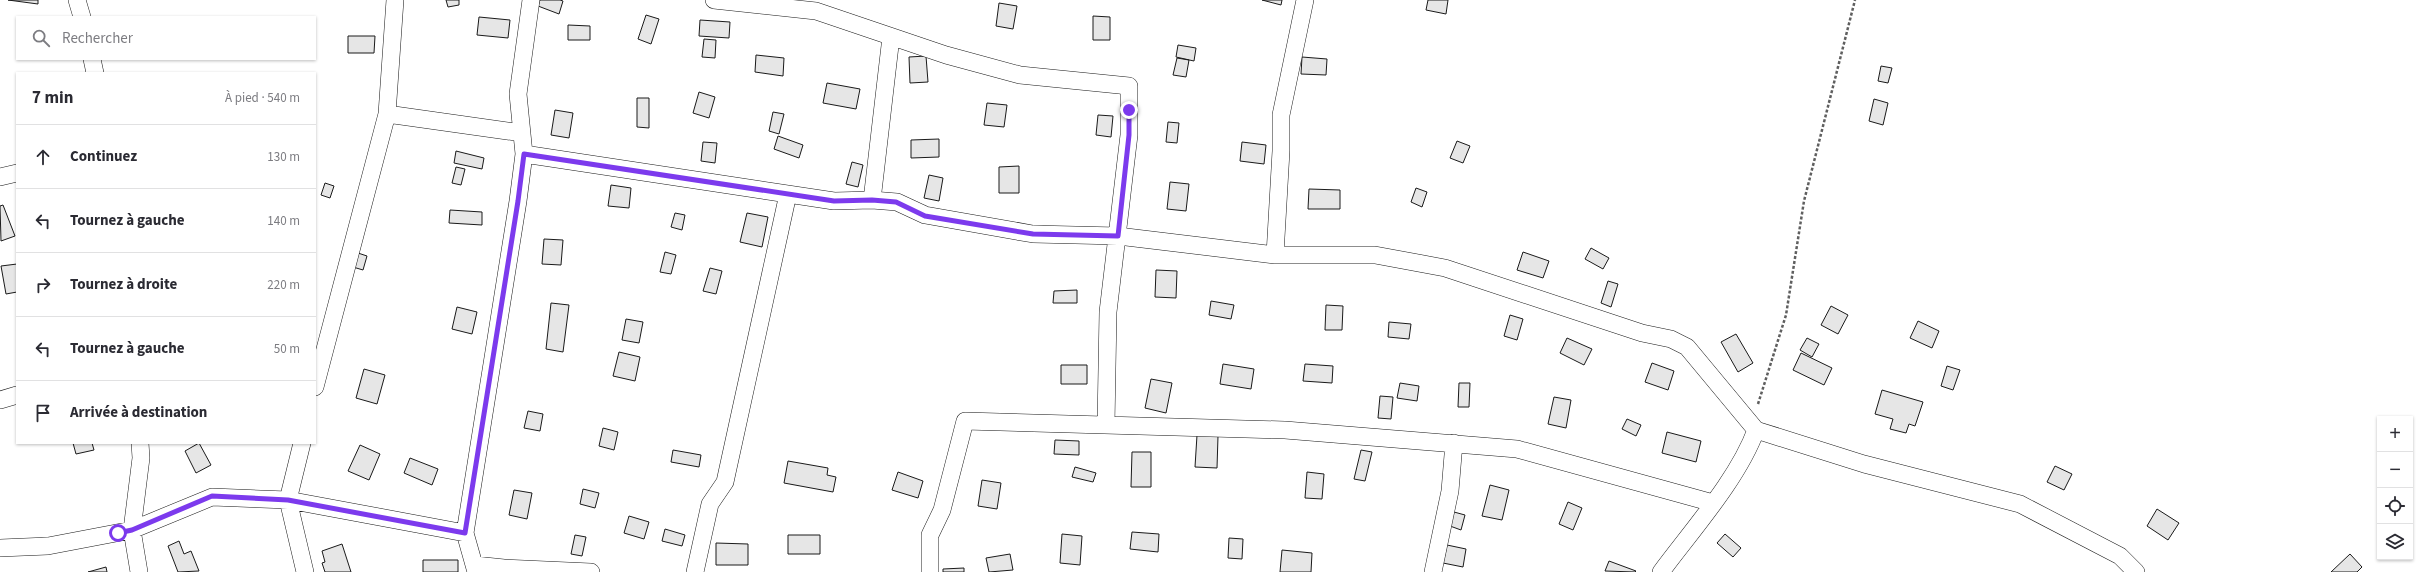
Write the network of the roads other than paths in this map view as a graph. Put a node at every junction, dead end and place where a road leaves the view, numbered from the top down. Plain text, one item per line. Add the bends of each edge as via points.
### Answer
1 (77, 0) edge
2 (394, 0) edge
3 (531, 0) edge
4 (714, 0) edge
5 (1305, 0) edge
6 (82, 16) edge
7 (891, 37) junction
8 (92, 60) edge
9 (95, 72) edge
10 (387, 114) junction
11 (522, 133) junction
12 (524, 154) junction
13 (16, 172) edge
14 (0, 177) edge
15 (788, 194) junction
16 (872, 200) junction
17 (1118, 236) junction
18 (1275, 255) junction
19 (316, 383) edge
20 (16, 396) edge
21 (0, 400) edge
22 (1106, 424) junction
23 (1753, 427) junction
24 (1454, 443) junction
25 (140, 444) edge
26 (302, 444) edge
27 (288, 500) junction
28 (1713, 503) junction
29 (132, 530) junction
30 (465, 533) junction
31 (0, 548) edge
32 (476, 568) edge
33 (139, 572) edge
34 (305, 572) edge
35 (591, 572) edge
36 (695, 572) edge
37 (930, 572) edge
38 (1433, 572) edge
39 (1660, 572) edge
40 (2136, 572) edge

1 - 6 street
2 - 10 street
3 - 11 street via 518,94
4 - 7 street via 816,11
5 - 18 street via 1281,115
7 - 16 street
7 - 17 street via 946,56 1020,75 1129,86 1129,135
8 - 9 street
10 - 11 street
10 - 19 street
11 - 12 street
12 - 15 street
12 - 30 street
13 - 14 street
15 - 16 street via 834,201
15 - 36 street via 725,482 710,504
16 - 17 street via 896,202 925,216 1033,234
17 - 18 street
17 - 22 street via 1108,312
18 - 23 street via 1375,255 1445,268 1642,333 1671,339 1687,347
20 - 21 street
22 - 24 street via 1285,430
22 - 37 street via 965,421 942,510 930,536
23 - 28 street via 1750,447
23 - 40 street via 1864,464 2020,504 2120,556
24 - 28 street via 1517,449
24 - 38 street via 1450,491
25 - 29 street via 141,458
26 - 27 street
27 - 29 street via 212,496
27 - 30 street
27 - 34 street
28 - 39 street
29 - 31 street via 48,546
29 - 33 street
30 - 32 street
32 - 35 street

